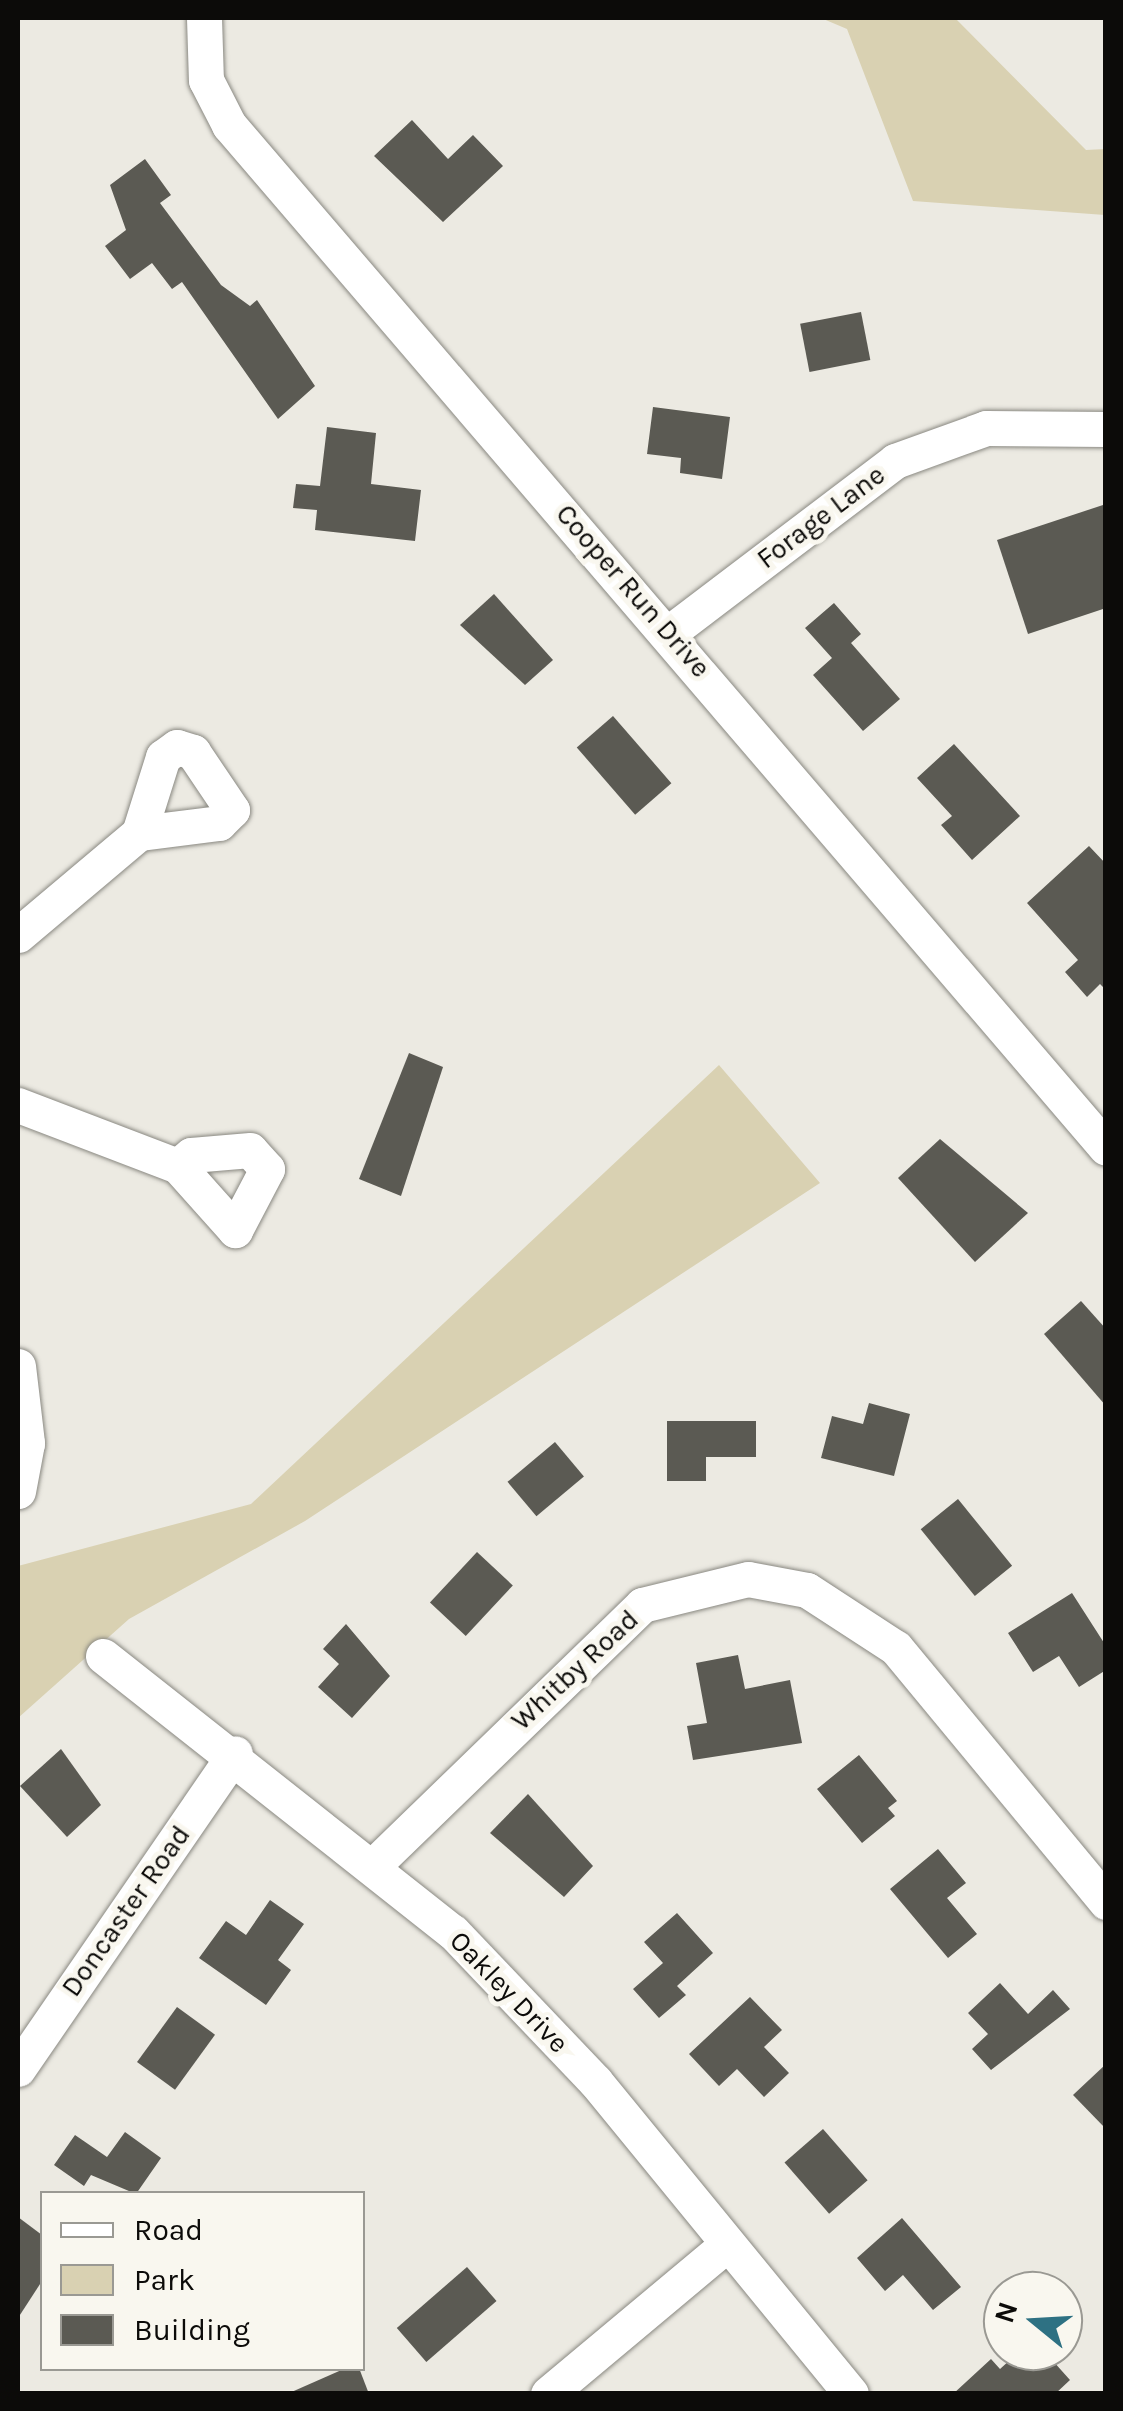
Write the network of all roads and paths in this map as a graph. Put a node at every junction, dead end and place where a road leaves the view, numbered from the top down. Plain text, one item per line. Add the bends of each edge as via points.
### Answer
1 (204, 18) edge
2 (1106, 428) edge
3 (670, 632) junction
4 (139, 833) dead end
5 (18, 935) edge
6 (18, 1105) edge
7 (1106, 1148) edge
8 (178, 1166) dead end
9 (18, 1366) edge
10 (18, 1491) edge
11 (103, 1656) dead end
12 (235, 1753) junction
13 (375, 1864) junction
14 (1106, 1902) edge
15 (18, 2069) edge
16 (724, 2247) junction
17 (548, 2394) edge
18 (851, 2394) edge

1 - 3 street, Cooper Run Drive via 206,80 229,125
2 - 3 street, Forage Lane via 986,428 895,461
3 - 7 street, Cooper Run Drive
4 - 5 street
6 - 8 street
9 - 10 street via 26,1426
11 - 12 street, Oakley Drive
12 - 13 street, Oakley Drive
12 - 15 street, Doncaster Road
13 - 14 street, Whitby Road via 642,1606 748,1579 807,1590 896,1648
13 - 16 street, Oakley Drive via 595,2080
16 - 17 street
16 - 18 street, Oakley Drive

